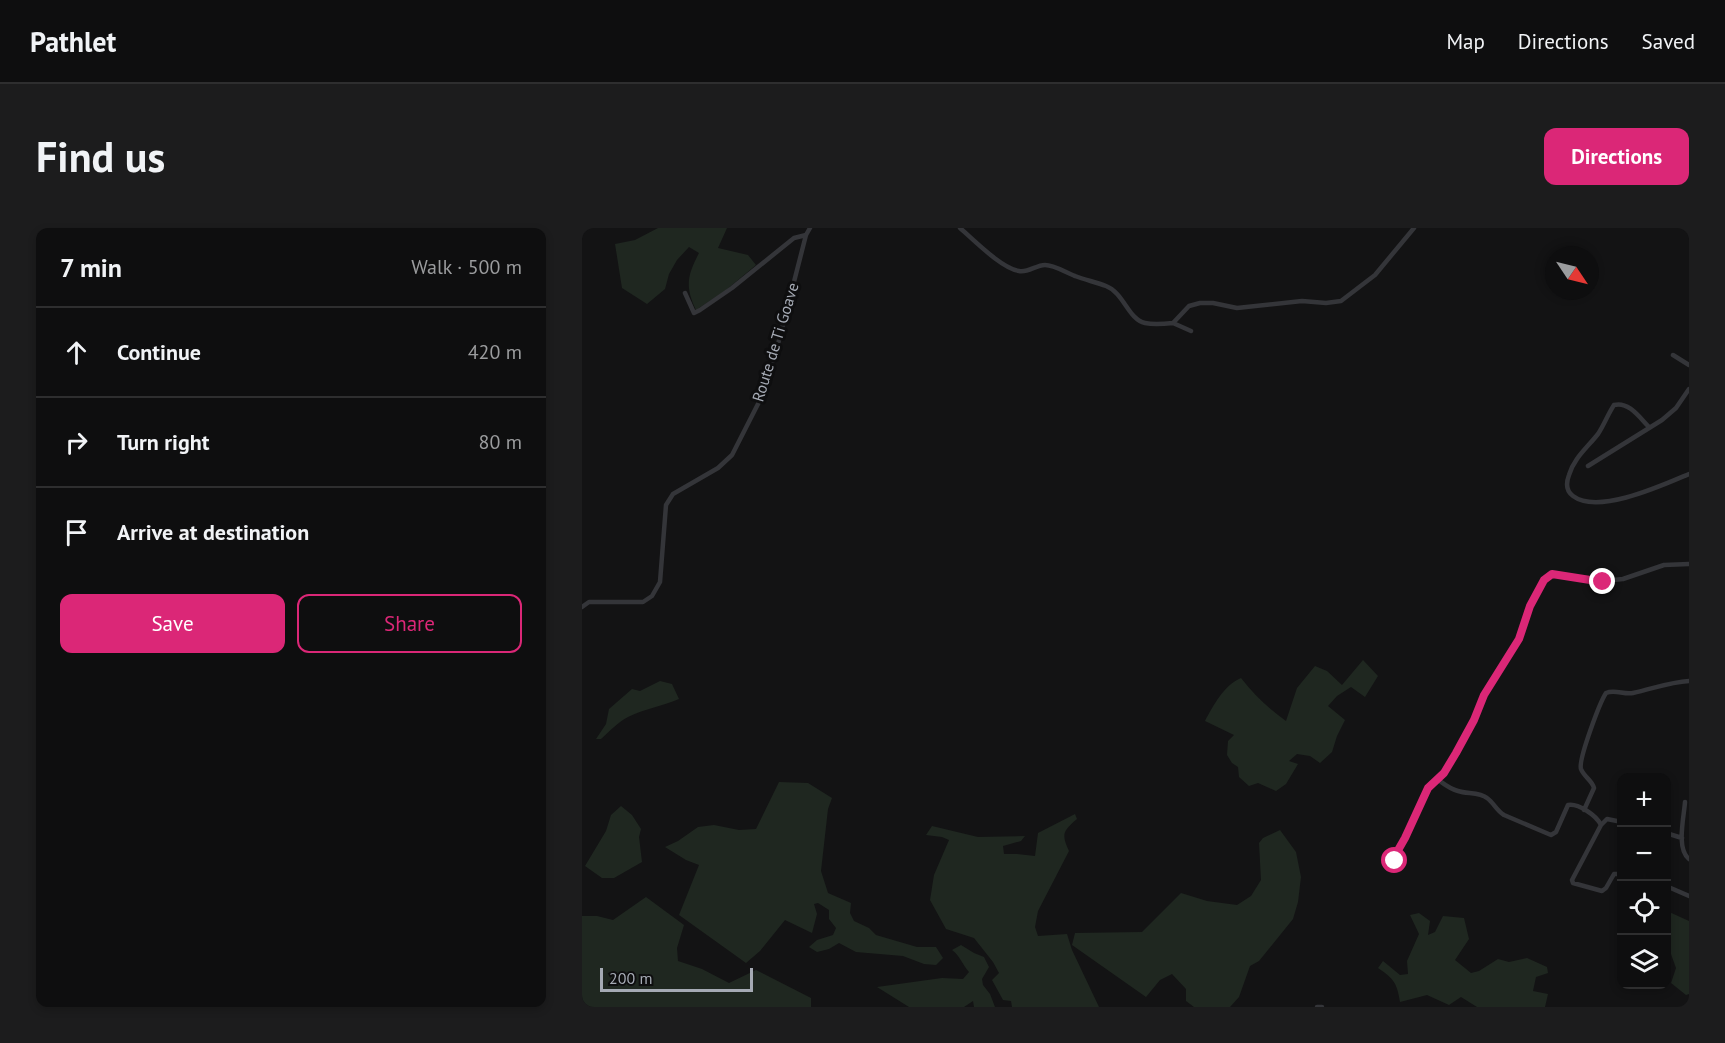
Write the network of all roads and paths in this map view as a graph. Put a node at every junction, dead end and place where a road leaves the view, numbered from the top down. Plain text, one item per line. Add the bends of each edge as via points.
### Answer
1 (810, 228) edge
2 (960, 228) edge
3 (1414, 228) edge
4 (806, 235) junction
5 (685, 293) dead end
6 (1173, 323) junction
7 (1191, 331) dead end
8 (1673, 355) dead end
9 (1689, 365) edge
10 (1689, 390) edge
11 (1649, 427) junction
12 (1588, 466) dead end
13 (1689, 474) edge
14 (1689, 564) edge
15 (582, 607) edge
16 (1689, 681) edge
17 (1437, 779) junction
18 (1685, 802) dead end
19 (1584, 810) junction
20 (1617, 821) edge
21 (1601, 825) junction
22 (1671, 835) edge
23 (1682, 838) junction
24 (1689, 860) edge
25 (1395, 861) dead end
26 (1617, 874) edge
27 (1671, 888) edge
28 (1689, 896) edge
29 (1317, 1007) edge
30 (1322, 1007) edge

1 - 4 street, Route de Ti Goave
2 - 6 street via 1000,263 1019,272 1048,265 1107,286 1122,297 1143,323
3 - 6 street via 1375,275 1341,301 1237,308 1200,303 1189,306
4 - 5 street via 794,238 694,313
4 - 15 street, Route de Ti Goave via 758,404 732,454 718,468 673,494 666,505 660,582 652,596 642,602 589,602
6 - 7 street
8 - 9 street
10 - 11 street via 1676,408
11 - 12 street
11 - 13 street via 1623,404 1614,405 1599,433 1573,465 1568,477 1569,492 1582,500 1617,500
14 - 17 street via 1664,565 1603,582 1552,574 1544,580 1519,639 1484,695 1444,773
16 - 19 street via 1632,693 1606,693 1581,765 1594,789
17 - 19 street via 1458,791 1484,796 1498,812 1551,835 1568,805
17 - 25 street via 1428,788
18 - 23 street
19 - 21 street
20 - 21 street via 1607,819
21 - 26 street via 1572,882 1602,891
22 - 23 street
23 - 24 street via 1683,853
27 - 28 street
29 - 30 street

